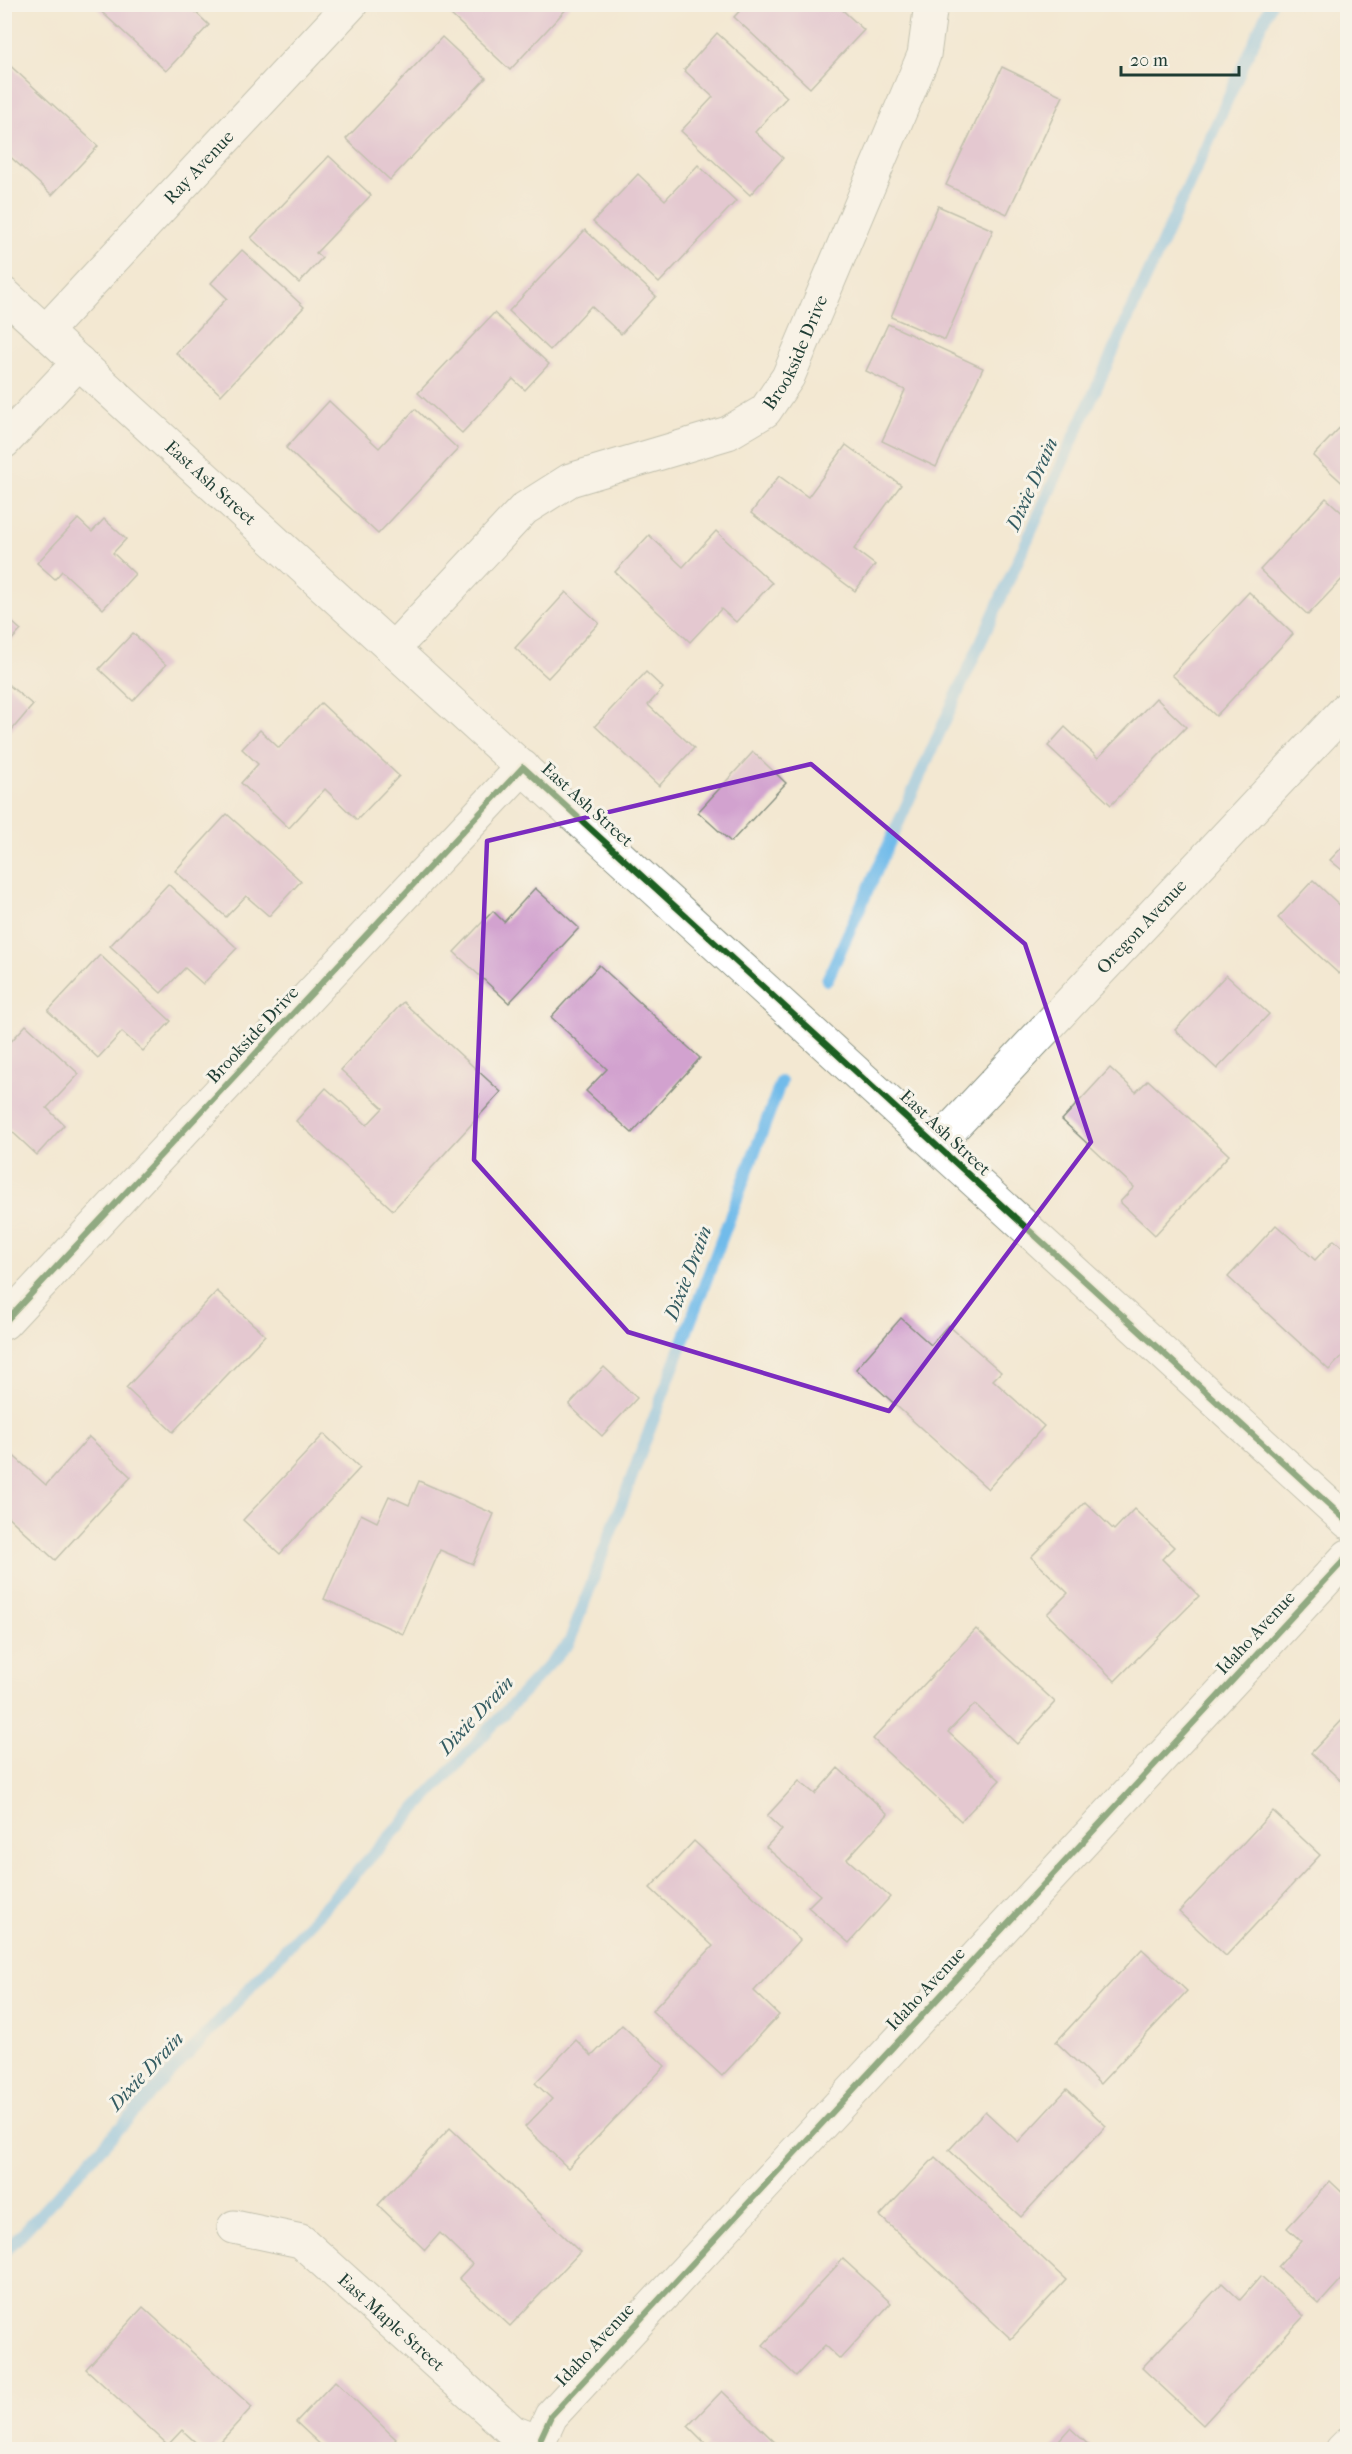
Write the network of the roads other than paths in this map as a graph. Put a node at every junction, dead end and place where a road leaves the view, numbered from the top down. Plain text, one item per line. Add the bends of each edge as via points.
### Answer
1 (351, 4) edge
2 (931, 4) edge
3 (4, 294) edge
4 (46, 331) junction
5 (79, 362) junction
6 (4, 442) edge
7 (394, 648) junction
8 (1347, 707) edge
9 (523, 767) junction
10 (936, 1145) junction
11 (4, 1323) edge
12 (1347, 1522) edge
13 (1347, 1556) edge
14 (234, 2228) dead end
15 (1347, 2444) edge
16 (539, 2446) edge
17 (1342, 2450) edge

1 - 4 street, Ray Avenue
2 - 7 street, Brookside Drive via 924,55 788,377 765,411 728,433 570,480 524,509
3 - 4 street, East Ash Street
4 - 5 street, East Ash Street
5 - 6 street
5 - 7 street, East Ash Street
7 - 9 street, East Ash Street
8 - 10 street, Oregon Avenue
9 - 10 street, East Ash Street
9 - 11 street, Brookside Drive
10 - 12 street, East Ash Street
13 - 16 street, Idaho Avenue via 551,2416
14 - 16 street, East Maple Street via 301,2241 513,2432
15 - 17 street

